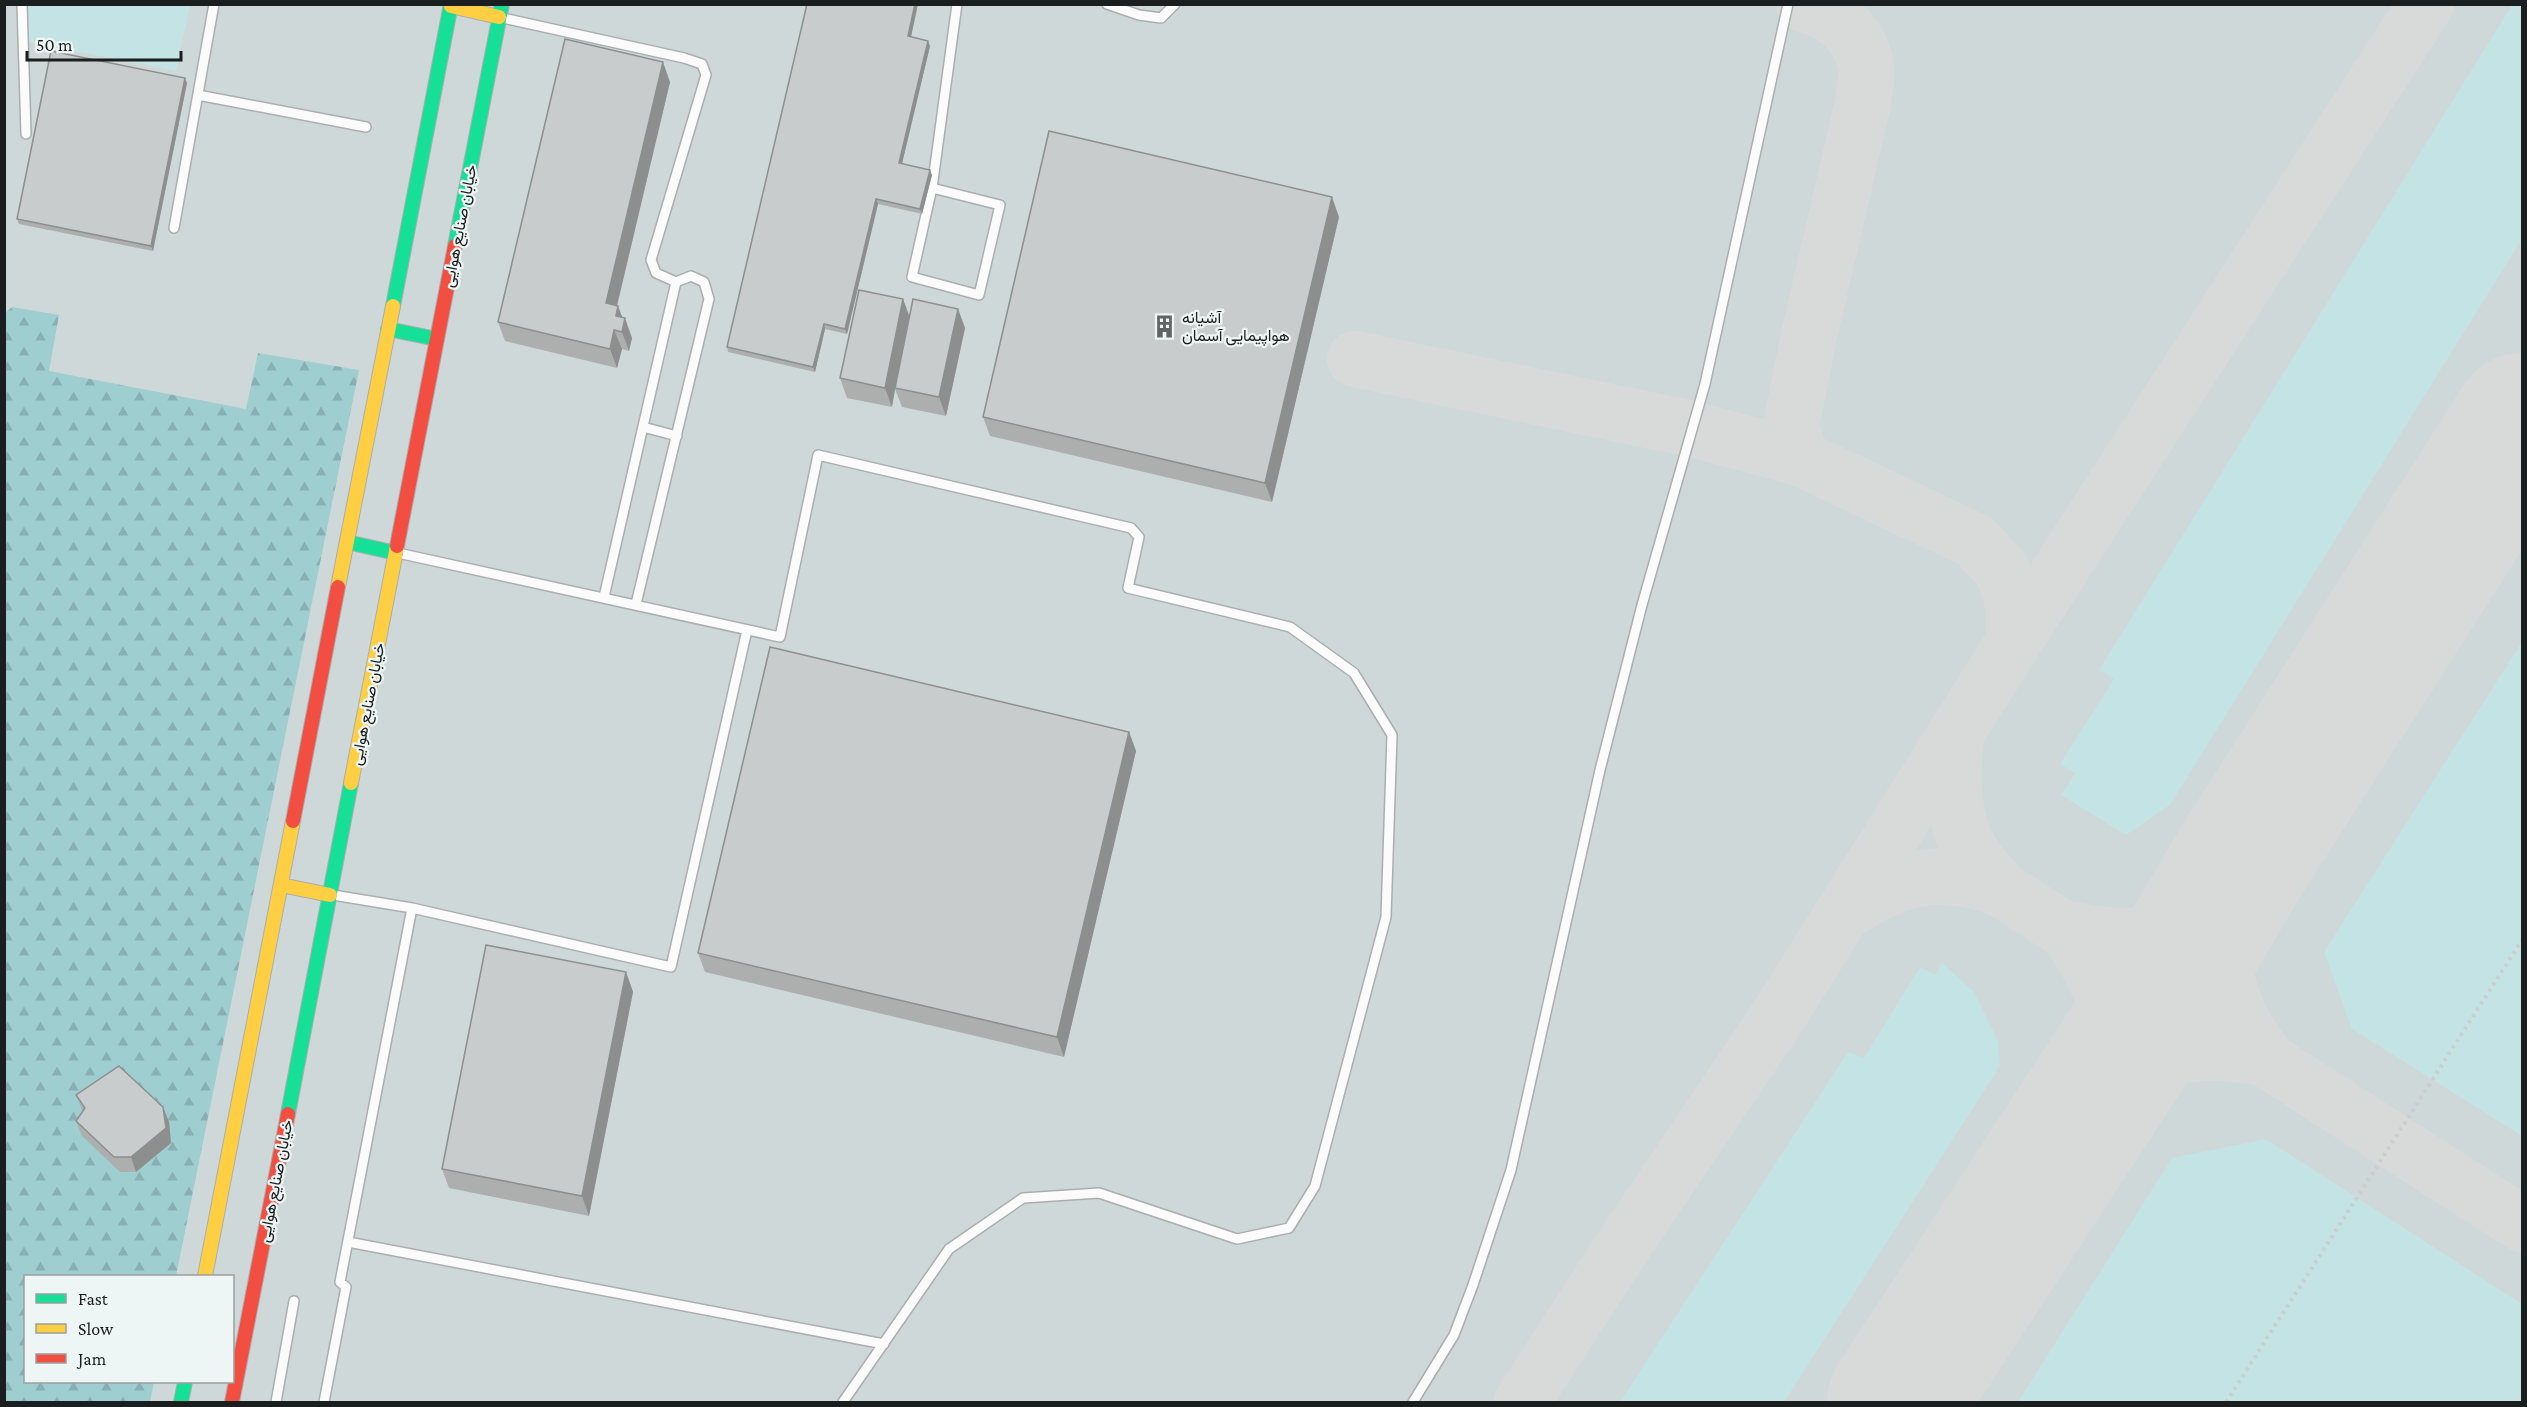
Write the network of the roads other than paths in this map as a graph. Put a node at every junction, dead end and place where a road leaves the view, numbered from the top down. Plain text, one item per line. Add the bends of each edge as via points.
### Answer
1 (22, 4) edge
2 (214, 4) edge
3 (957, 4) edge
4 (1107, 4) edge
5 (1175, 4) edge
6 (1788, 4) edge
7 (451, 5) edge
8 (500, 11) edge
9 (198, 95) junction
10 (366, 127) dead end
11 (26, 134) dead end
12 (932, 188) junction
13 (174, 228) dead end
14 (676, 282) junction
15 (388, 329) junction
16 (437, 339) junction
17 (643, 427) junction
18 (676, 436) junction
19 (347, 542) junction
20 (396, 553) junction
21 (603, 597) junction
22 (636, 604) junction
23 (747, 630) junction
24 (280, 885) junction
25 (330, 895) junction
26 (412, 908) junction
27 (348, 1242) junction
28 (210, 1274) edge
29 (257, 1275) junction
30 (242, 1281) dead end
31 (294, 1301) dead end
32 (884, 1344) junction
33 (185, 1383) edge
34 (181, 1402) edge
35 (232, 1402) edge
36 (276, 1402) edge
37 (324, 1402) edge
38 (843, 1402) edge
39 (1413, 1402) edge

1 - 11 lane
2 - 9 lane
3 - 12 lane
4 - 5 lane via 1161,18
6 - 39 lane via 1705,384 1600,770 1511,1170 1454,1335
7 - 8 street
7 - 15 street
8 - 14 lane via 702,64 706,75 651,260 656,273
8 - 16 street, خیابان صنایع هوایی
9 - 10 lane
9 - 13 lane
12 - 12 lane via 1000,205 980,295 912,276
14 - 17 lane
14 - 18 lane via 691,276 704,282 710,299
15 - 16 street
15 - 19 street
16 - 20 street, خیابان صنایع هوایی
17 - 18 lane
17 - 21 lane
18 - 22 lane
19 - 20 street
19 - 24 street
20 - 21 lane
20 - 25 street, خیابان صنایع هوایی
21 - 22 lane
22 - 23 lane
23 - 26 lane via 671,967
23 - 32 lane via 780,637 818,455 1131,528 1139,537 1128,588 1290,627 1354,673 1392,735 1386,917 1315,1186 1289,1228 1237,1239 1099,1194 1023,1198 949,1249
24 - 25 street
24 - 28 street
25 - 26 lane
25 - 29 street, خیابان صنایع هوایی
26 - 27 lane
27 - 32 lane
27 - 37 lane via 340,1282 346,1287
29 - 30 street
29 - 35 street, خیابان صنایع هوایی
31 - 36 lane
32 - 38 lane
33 - 34 street

